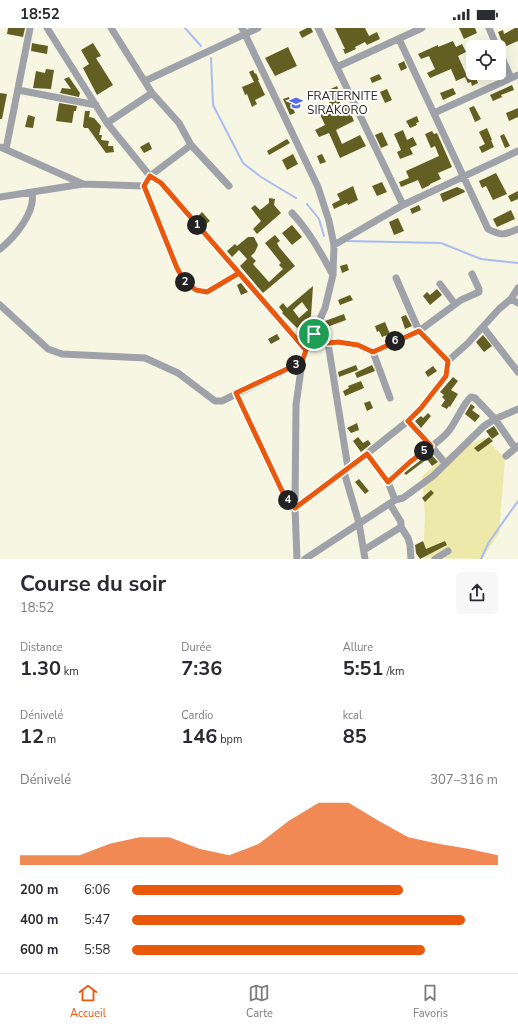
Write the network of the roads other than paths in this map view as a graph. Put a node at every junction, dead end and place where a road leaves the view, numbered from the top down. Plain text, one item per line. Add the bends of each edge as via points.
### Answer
1 (30, 28) edge
2 (47, 28) edge
3 (111, 28) edge
4 (258, 28) edge
5 (318, 28) edge
6 (422, 28) edge
7 (489, 28) edge
8 (243, 31) edge
9 (399, 39) junction
10 (494, 40) edge
11 (506, 62) edge
12 (337, 67) junction
13 (515, 76) edge
14 (145, 81) junction
15 (18, 90) junction
16 (152, 93) junction
17 (96, 105) junction
18 (434, 112) junction
19 (107, 123) junction
20 (192, 145) junction
21 (3, 148) edge
22 (518, 151) edge
23 (150, 176) junction
24 (464, 177) junction
25 (83, 184) junction
26 (144, 186) junction
27 (228, 186) dead end
28 (32, 193) junction
29 (0, 197) edge
30 (403, 205) junction
31 (292, 213) dead end
32 (518, 229) edge
33 (334, 245) junction
34 (0, 249) edge
35 (239, 273) junction
36 (472, 274) dead end
37 (333, 275) junction
38 (396, 278) dead end
39 (440, 284) dead end
40 (518, 288) edge
41 (515, 301) edge
42 (455, 304) junction
43 (0, 306) edge
44 (483, 327) junction
45 (419, 331) junction
46 (314, 334) junction
47 (328, 343) junction
48 (306, 350) junction
49 (373, 352) junction
50 (448, 361) junction
51 (302, 362) junction
52 (518, 372) edge
53 (236, 393) junction
54 (390, 398) dead end
55 (518, 408) edge
56 (496, 419) junction
57 (408, 421) junction
58 (431, 446) junction
59 (516, 447) edge
60 (367, 454) junction
61 (506, 456) dead end
62 (445, 463) junction
63 (346, 470) junction
64 (388, 482) junction
65 (392, 502) junction
66 (295, 508) junction
67 (359, 523) junction
68 (401, 527) junction
69 (364, 550) junction
70 (448, 551) dead end
71 (296, 559) edge
72 (305, 559) edge
73 (365, 559) edge
74 (411, 559) edge
75 (435, 559) edge

1 - 15 street
2 - 17 street
3 - 14 street
4 - 8 street
5 - 12 street
6 - 9 street
7 - 10 street
8 - 14 street
8 - 33 street via 318,187
9 - 12 street
9 - 18 street
11 - 13 street
12 - 30 street
13 - 18 street
14 - 16 street
15 - 17 street
15 - 21 street
16 - 19 street
16 - 20 street via 186,132
17 - 19 street
18 - 24 street
19 - 23 street
20 - 23 street
20 - 27 street
21 - 25 street
22 - 24 street
23 - 26 street
23 - 35 street via 161,183
24 - 30 street
24 - 32 street via 488,229 498,234
25 - 26 street
25 - 28 street
26 - 35 street via 185,282 196,290 207,292
28 - 29 street
28 - 34 street via 28,216 9,242
30 - 33 street
31 - 37 street via 317,246
33 - 37 street
35 - 48 street
36 - 42 street via 479,292
37 - 46 street via 325,308
38 - 45 street
39 - 42 street
40 - 41 street
41 - 44 street via 499,309
42 - 45 street
43 - 53 street via 48,349 62,354 145,358 178,373 215,401 222,401
44 - 50 street
44 - 52 street
45 - 49 street
45 - 50 street
46 - 47 street
46 - 48 street
47 - 49 street via 358,345
47 - 63 street
48 - 51 street
49 - 54 street
50 - 57 street via 446,376
51 - 53 street
51 - 66 street via 296,405
53 - 66 street via 283,493
55 - 56 street
56 - 58 street via 472,397 467,400 458,419 447,433
56 - 59 street
56 - 62 street via 484,426
57 - 58 street
57 - 60 street
58 - 62 street
58 - 64 street
59 - 61 street
60 - 63 street
60 - 64 street
62 - 65 street via 433,476 403,498
63 - 66 street
63 - 67 street
64 - 65 street
65 - 67 street
65 - 68 street
66 - 71 street
67 - 69 street
67 - 72 street
68 - 69 street
68 - 74 street via 408,538
69 - 73 street
70 - 75 street

